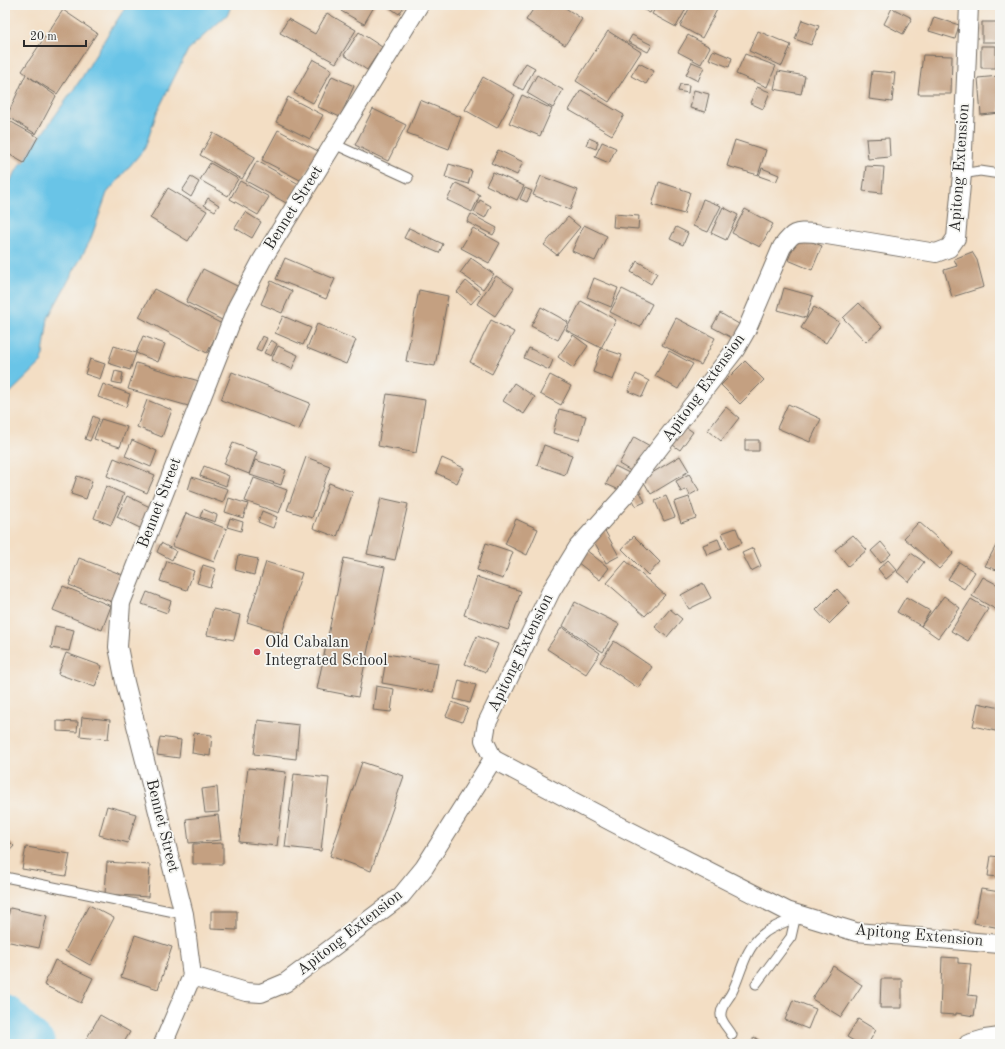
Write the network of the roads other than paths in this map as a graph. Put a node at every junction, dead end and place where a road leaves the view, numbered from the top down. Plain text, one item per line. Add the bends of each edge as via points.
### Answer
1 (419, 5) edge
2 (969, 5) edge
3 (334, 144) junction
4 (962, 174) junction
5 (1000, 174) edge
6 (408, 178) dead end
7 (493, 759) junction
8 (5, 878) edge
9 (184, 914) junction
10 (795, 916) junction
11 (1000, 944) edge
12 (192, 976) junction
13 (756, 984) dead end
14 (732, 1035) dead end
15 (1000, 1037) edge
16 (163, 1044) edge
17 (968, 1044) edge

1 - 3 street, Bennet Street
2 - 4 street, Apitong Extension
3 - 6 lane
3 - 9 street, Bennet Street via 262,260 237,307 121,603 118,647 125,682
4 - 5 lane
4 - 7 street, Apitong Extension via 956,238 949,248 936,253 801,232 791,236 782,247 747,329 735,350 626,494 578,547 551,591 488,723 484,740
7 - 10 street, Apitong Extension
7 - 12 street, Apitong Extension via 424,868 401,896 285,983 261,993 246,992
8 - 9 lane
9 - 12 street, Bennet Street
10 - 11 street, Apitong Extension via 856,932
10 - 13 lane via 791,937
10 - 14 lane via 763,933 753,943 721,1014 721,1019
12 - 16 street
15 - 17 street

